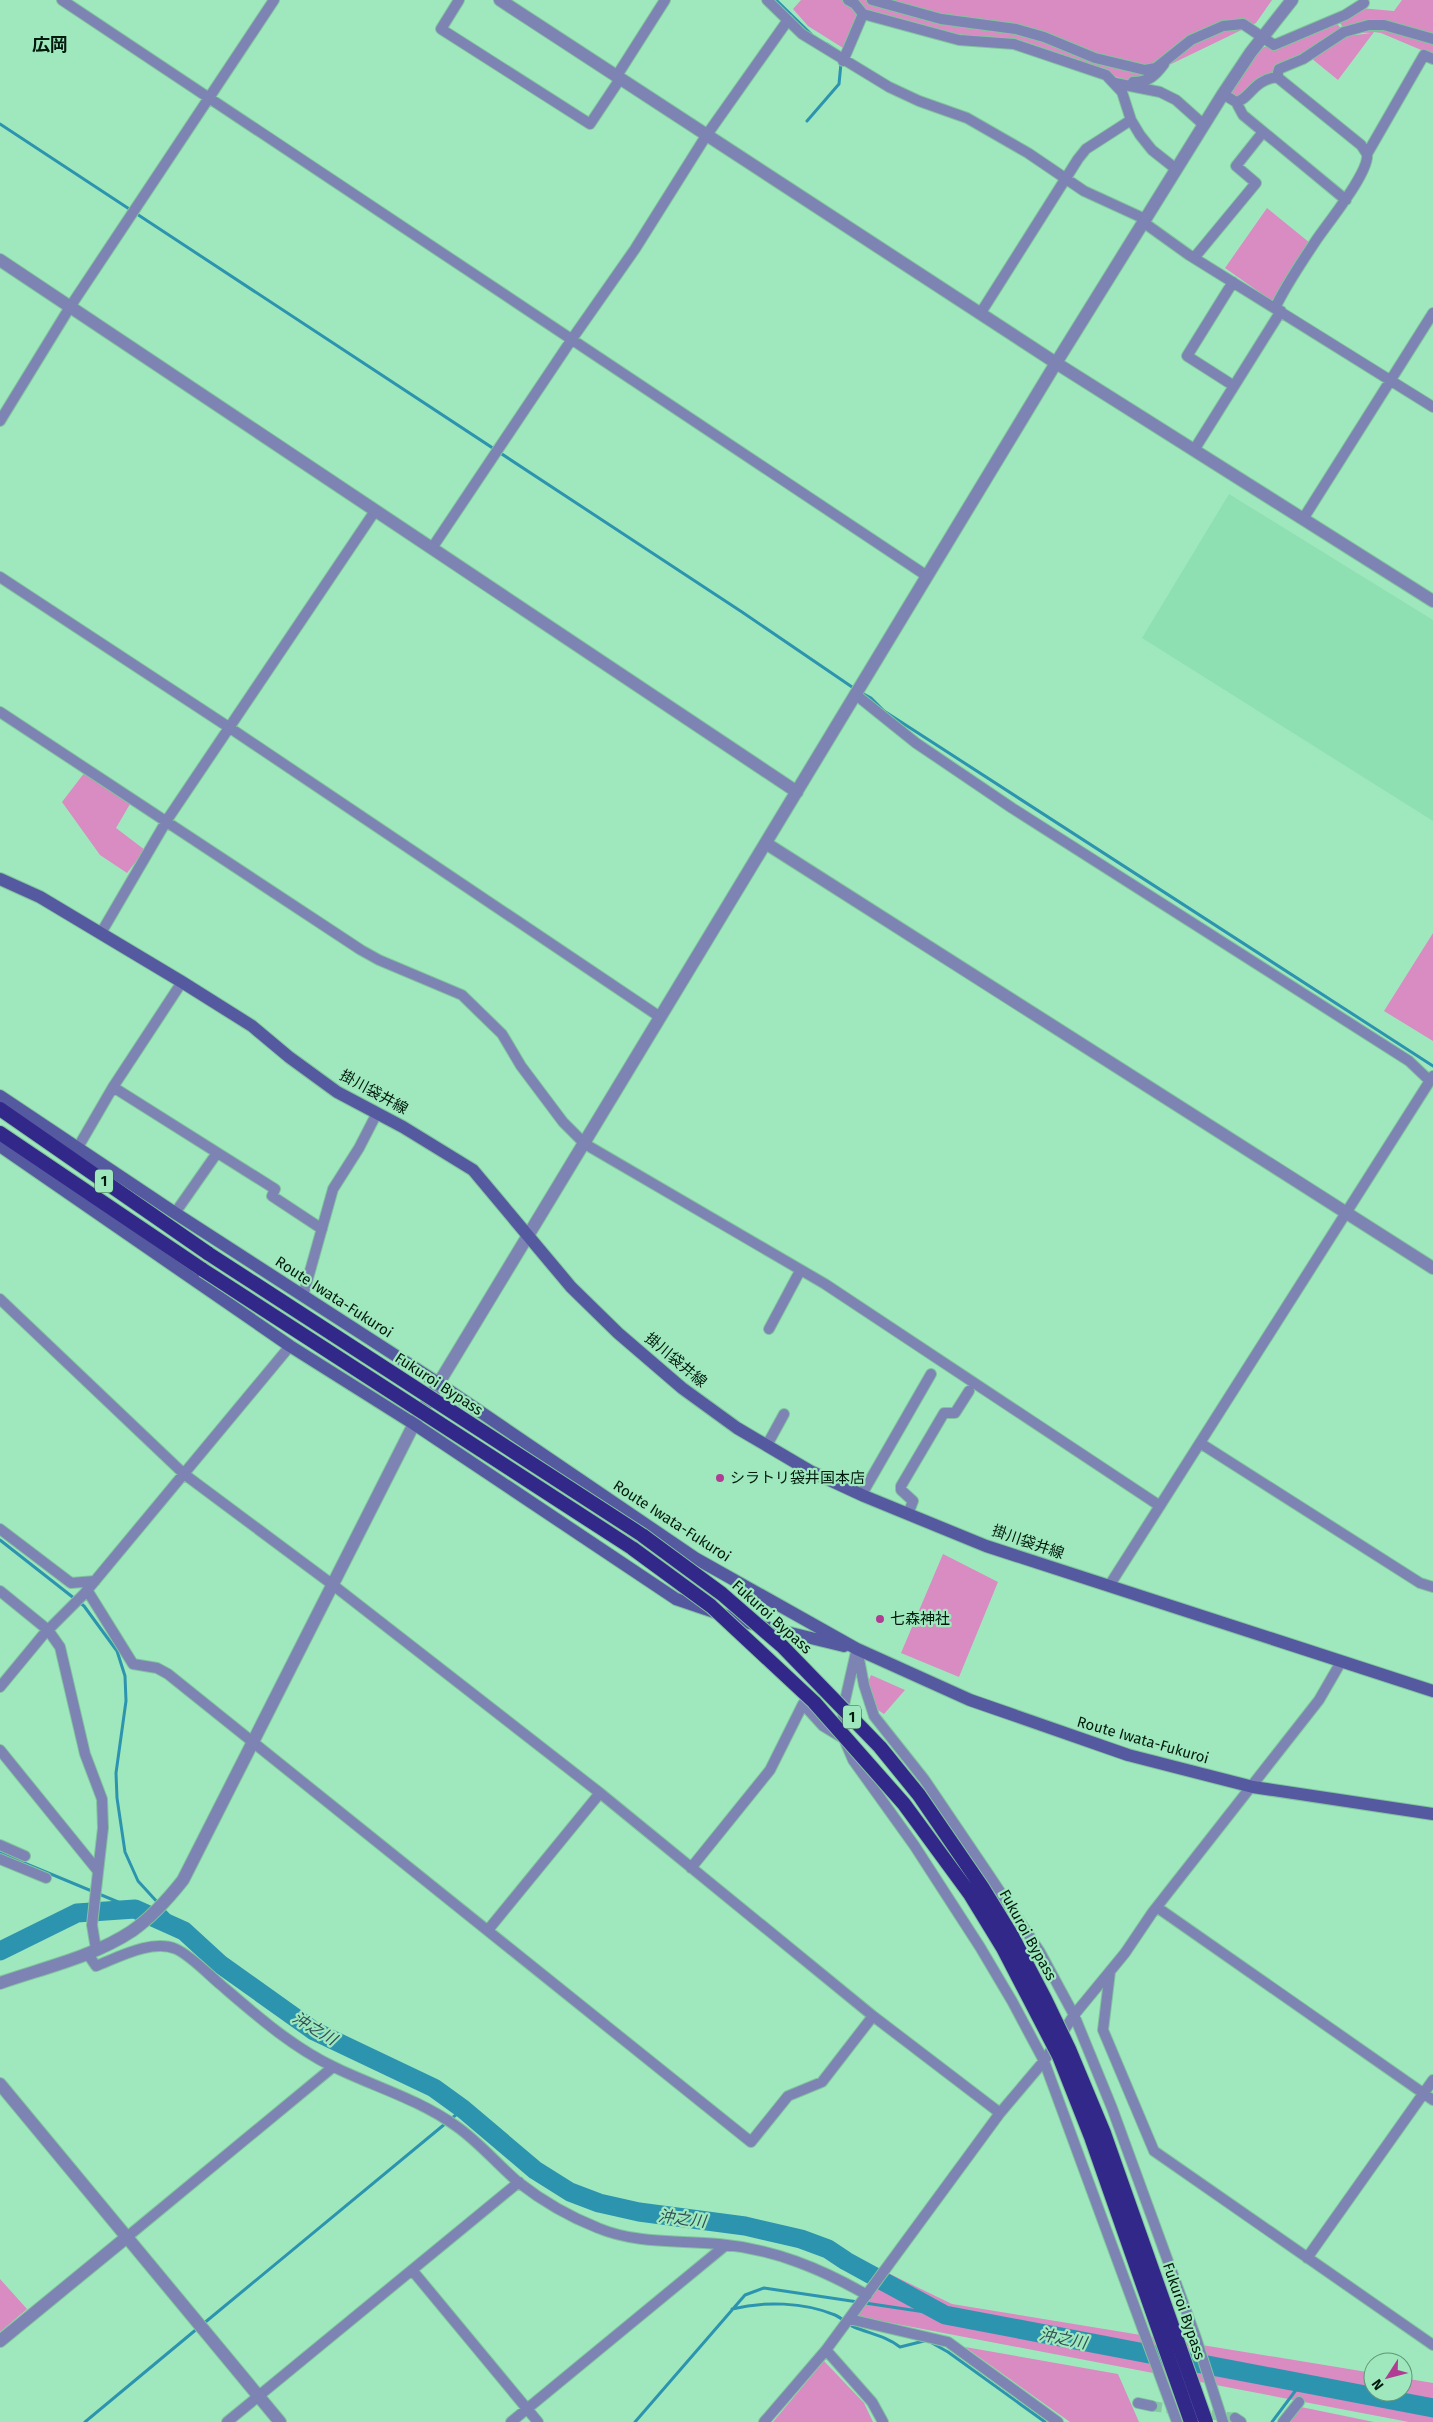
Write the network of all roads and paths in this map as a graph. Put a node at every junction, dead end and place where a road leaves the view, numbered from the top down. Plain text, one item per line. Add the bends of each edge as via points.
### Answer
1 (62, 0) edge
2 (274, 0) edge
3 (459, 0) edge
4 (500, 0) edge
5 (665, 0) edge
6 (767, 0) edge
7 (848, 0) edge
8 (872, 0) edge
9 (1292, 0) edge
10 (1364, 3) dead end
11 (862, 14) junction
12 (1338, 18) junction
13 (788, 20) junction
14 (1344, 32) junction
15 (1262, 38) junction
16 (1433, 39) edge
17 (1433, 59) edge
18 (843, 60) junction
19 (1166, 61) junction
20 (1277, 77) junction
21 (618, 78) junction
22 (1115, 82) junction
23 (1223, 94) junction
24 (209, 99) junction
25 (1236, 102) junction
26 (1131, 120) junction
27 (1204, 125) junction
28 (1263, 132) junction
29 (706, 136) junction
30 (1367, 154) junction
31 (1176, 169) junction
32 (1066, 180) junction
33 (1346, 200) junction
34 (1144, 221) junction
35 (1194, 258) junction
36 (0, 260) edge
37 (1233, 282) junction
38 (70, 307) junction
39 (1278, 310) junction
40 (1433, 312) edge
41 (980, 314) junction
42 (572, 339) junction
43 (1056, 363) junction
44 (1390, 379) junction
45 (1234, 386) junction
46 (1433, 406) edge
47 (0, 421) edge
48 (1194, 450) junction
49 (375, 510) junction
50 (1303, 519) junction
51 (432, 548) junction
52 (927, 576) junction
53 (0, 578) edge
54 (1433, 601) edge
55 (855, 694) junction
56 (0, 712) edge
57 (230, 728) junction
58 (797, 792) junction
59 (167, 820) junction
60 (766, 844) junction
61 (0, 879) edge
62 (101, 933) junction
63 (182, 982) junction
64 (660, 1016) junction
65 (1432, 1078) edge
66 (113, 1087) junction
67 (0, 1096) edge
68 (0, 1109) edge
69 (377, 1113) junction
70 (0, 1133) edge
71 (585, 1144) junction
72 (0, 1146) edge
73 (77, 1149) junction
74 (218, 1152) junction
75 (175, 1213) junction
76 (1347, 1214) junction
77 (322, 1229) junction
78 (529, 1238) junction
79 (1433, 1268) edge
80 (800, 1271) junction
81 (303, 1296) junction
82 (0, 1299) edge
83 (769, 1330) dead end
84 (290, 1346) junction
85 (931, 1374) dead end
86 (438, 1383) junction
87 (969, 1391) dead end
88 (784, 1414) dead end
89 (414, 1424) junction
90 (1200, 1443) junction
91 (767, 1445) junction
92 (184, 1474) junction
93 (862, 1494) junction
94 (1160, 1506) junction
95 (908, 1514) junction
96 (0, 1529) edge
97 (95, 1581) junction
98 (333, 1585) junction
99 (1108, 1586) junction
100 (1433, 1587) edge
101 (0, 1592) edge
102 (86, 1592) junction
103 (48, 1630) junction
104 (856, 1649) junction
105 (1341, 1662) junction
106 (0, 1687) edge
107 (1433, 1691) edge
108 (844, 1739) junction
109 (254, 1742) junction
110 (0, 1750) edge
111 (1253, 1787) junction
112 (600, 1793) junction
113 (1433, 1814) edge
114 (0, 1845) edge
115 (25, 1856) dead end
116 (0, 1859) edge
117 (691, 1868) junction
118 (98, 1871) junction
119 (46, 1878) dead end
120 (1158, 1908) junction
121 (488, 1930) junction
122 (92, 1951) junction
123 (1110, 1971) junction
124 (0, 1982) edge
125 (1074, 2015) junction
126 (873, 2016) junction
127 (1044, 2061) junction
128 (333, 2067) junction
129 (1433, 2080) edge
130 (0, 2084) edge
131 (1424, 2094) junction
132 (1433, 2100) edge
133 (1000, 2113) junction
134 (519, 2182) junction
135 (127, 2237) junction
136 (726, 2244) junction
137 (1307, 2258) junction
138 (412, 2270) junction
139 (867, 2294) junction
140 (849, 2319) junction
141 (0, 2341) edge
142 (1433, 2345) edge
143 (826, 2350) junction
144 (258, 2396) junction
145 (1299, 2402) dead end
146 (1138, 2403) dead end
147 (1152, 2406) tunnel mouth
148 (527, 2409) junction
149 (227, 2422) edge
150 (280, 2422) edge
151 (511, 2422) edge
152 (538, 2422) edge
153 (764, 2422) edge
154 (883, 2422) edge
155 (1058, 2422) edge
156 (1177, 2422) edge
157 (1191, 2422) edge
158 (1206, 2422) edge
159 (1223, 2422) edge
160 (1283, 2422) edge

1 - 24 street
2 - 24 street
3 - 21 street via 441,29 590,124
4 - 21 street
5 - 21 street
6 - 13 street
7 - 11 street
8 - 19 street via 941,19 1044,37 1126,67 1144,70 1156,68
9 - 15 street
10 - 12 street
11 - 18 street
11 - 22 street via 959,40 1014,44 1106,75
12 - 14 street
12 - 15 street via 1274,45
13 - 18 street via 802,34
13 - 29 street
14 - 16 street via 1369,25 1384,25
14 - 20 street via 1303,59 1279,69
15 - 19 street via 1243,24 1223,26 1191,40
15 - 23 street
17 - 30 street via 1424,55
18 - 32 street via 889,87 966,118 1028,153
19 - 22 street via 1145,82
20 - 25 street via 1254,86 1242,101
20 - 30 street via 1362,145
21 - 29 street
22 - 26 street via 1122,92
22 - 27 street via 1160,92 1176,100
23 - 25 street
23 - 27 street
24 - 38 street
24 - 42 street
25 - 28 street via 1243,115
26 - 31 street via 1152,150
26 - 32 street via 1086,149
27 - 31 street
28 - 33 street
28 - 35 street via 1236,166 1256,183
29 - 41 street
29 - 42 street via 635,249
30 - 33 street via 1368,158
31 - 34 street
32 - 34 street
32 - 41 street
33 - 39 street via 1316,241
34 - 35 street
34 - 43 street
35 - 37 street
36 - 38 street
37 - 39 street
37 - 45 street via 1188,356
38 - 47 street
38 - 49 street
39 - 44 street
39 - 45 street
40 - 44 street
41 - 43 street
42 - 51 street
42 - 52 street
43 - 48 street
43 - 52 street
44 - 46 street
44 - 50 street
45 - 48 street
48 - 50 street
49 - 51 street
49 - 57 street
50 - 54 street
51 - 58 street
52 - 55 street
53 - 57 street
55 - 58 street
55 - 65 street via 916,743 1012,808
56 - 59 street
57 - 59 street
57 - 64 street
58 - 60 street
59 - 62 street
59 - 71 street via 360,950 462,995 502,1034 526,1073 563,1122
60 - 64 street
60 - 76 street
61 - 62 main road, 掛川袋井線 via 40,897
62 - 63 main road, 掛川袋井線
63 - 66 street
63 - 69 main road, 掛川袋井線 via 252,1026 337,1092
64 - 71 street
65 - 76 street
66 - 73 street
66 - 74 street
67 - 73 main road, Route Iwata-Fukuroi
68 - 158 highway, Fukuroi Bypass / 1, bridge via 209,1254 642,1535 722,1594 782,1646 880,1747 919,1795 982,1887 1012,1936 1053,2016 1104,2133
69 - 77 street via 333,1189
69 - 78 main road, 掛川袋井線 via 473,1170
70 - 157 highway, Fukuroi Bypass / 1, bridge via 203,1270 632,1548 711,1606 814,1702 904,1804 970,1894 998,1940 1058,2056 1091,2137
71 - 78 street
71 - 80 street
72 - 84 main road, Route Iwata-Fukuroi
73 - 75 main road, Route Iwata-Fukuroi
74 - 75 street
74 - 77 street via 275,1189 272,1196
75 - 81 main road, Route Iwata-Fukuroi
76 - 79 street
76 - 90 street
77 - 81 street
78 - 86 street
78 - 91 main road, 掛川袋井線 via 571,1287 682,1388 737,1428
80 - 83 street
80 - 94 street via 825,1284
81 - 86 main road, Route Iwata-Fukuroi
82 - 92 street
84 - 89 main road, Route Iwata-Fukuroi
84 - 92 street
85 - 93 street
86 - 89 street
86 - 104 main road, Route Iwata-Fukuroi via 695,1558
87 - 95 street via 955,1412 944,1413 901,1486 913,1501
88 - 91 street
89 - 98 street
89 - 104 main road, Route Iwata-Fukuroi via 676,1599 768,1628
90 - 94 street
90 - 100 street via 1420,1583
91 - 93 main road, 掛川袋井線 via 810,1471
92 - 97 street
92 - 98 street
93 - 95 main road, 掛川袋井線
94 - 99 street
95 - 99 main road, 掛川袋井線 via 986,1546
96 - 97 street via 71,1583
97 - 102 street
98 - 109 street
98 - 112 street
99 - 105 main road, 掛川袋井線
101 - 103 street
102 - 103 street
102 - 109 street via 134,1664 157,1668 168,1674
103 - 106 street
103 - 118 street via 60,1647 85,1754 102,1799 104,1828
104 - 108 street via 843,1709
104 - 111 main road, Route Iwata-Fukuroi via 970,1700 1030,1722 1128,1755
104 - 125 street via 874,1716 924,1779 999,1890 1040,1952
105 - 107 main road, 掛川袋井線
105 - 111 street via 1319,1700
108 - 117 street via 823,1726 803,1704 770,1770
108 - 127 street via 853,1760 914,1845 980,1947
109 - 121 street
109 - 122 street via 183,1880 166,1902 132,1931
110 - 118 street
111 - 113 main road, Route Iwata-Fukuroi
111 - 120 street
112 - 117 street
112 - 121 street
114 - 115 street
116 - 119 street
117 - 126 street
118 - 122 street
120 - 123 street
120 - 131 street
121 - 126 street via 751,2142 788,2096 822,2082
122 - 124 street
122 - 128 street via 96,1966 157,1946 176,1949 259,2018
123 - 125 street
123 - 137 street via 1103,2030 1154,2151
125 - 127 street
125 - 159 street via 1112,2108 1196,2338
126 - 133 street
127 - 133 street
127 - 156 street
128 - 134 street via 424,2105 474,2139
128 - 135 street
129 - 131 street
130 - 135 street
131 - 132 street
131 - 137 street
133 - 139 street
134 - 136 street via 560,2209 598,2228 633,2239
134 - 138 street
135 - 141 street
135 - 144 street
136 - 139 street via 761,2249 828,2273
136 - 148 street
137 - 142 street
138 - 144 street
138 - 148 street
139 - 140 street
140 - 143 street
140 - 155 street via 948,2342
143 - 153 street
143 - 154 street via 872,2402
144 - 149 street
144 - 150 street
145 - 160 street
146 - 147 street
148 - 151 street
148 - 152 street

